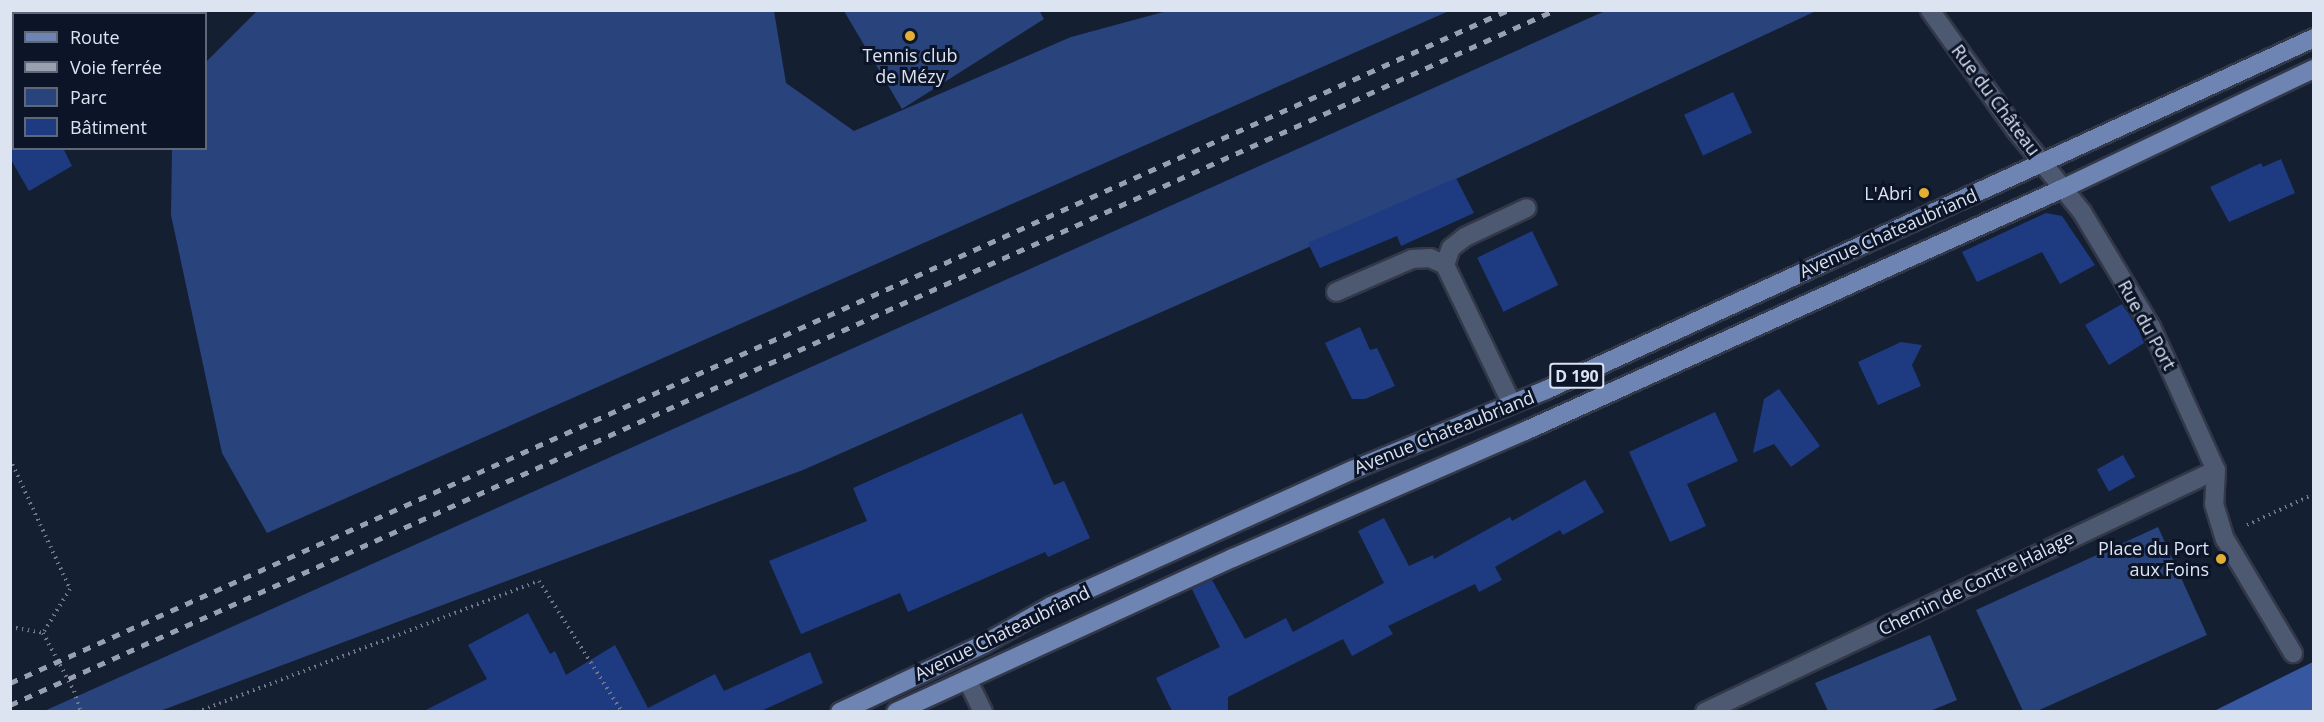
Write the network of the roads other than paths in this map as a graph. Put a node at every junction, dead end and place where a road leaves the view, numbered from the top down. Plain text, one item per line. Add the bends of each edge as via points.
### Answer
1 (1930, 10) edge
2 (2313, 38) edge
3 (2313, 69) edge
4 (2044, 162) junction
5 (2064, 188) junction
6 (1527, 208) dead end
7 (1445, 264) junction
8 (1336, 292) dead end
9 (1512, 404) junction
10 (2216, 470) junction
11 (2293, 653) dead end
12 (967, 679) junction
13 (840, 711) edge
14 (896, 711) edge
15 (983, 711) edge
16 (1705, 711) edge

1 - 4 street, Rue du Château via 2016,130
2 - 4 main road, Avenue Chateaubriand / D 190
3 - 5 main road, Avenue Chateaubriand / D 190
4 - 5 street, Rue du Château
4 - 9 main road, Avenue Chateaubriand / D 190
5 - 10 street, Rue du Port via 2151,327
5 - 12 main road, Avenue Chateaubriand / D 190
6 - 7 street via 1465,237 1451,248
7 - 8 street via 1430,258 1412,259
7 - 9 street
9 - 13 main road, Avenue Chateaubriand / D 190 via 1355,469 1051,606 984,644
10 - 11 street via 2214,504 2225,539
10 - 16 street, Chemin de Contre Halage
12 - 14 main road, Avenue Chateaubriand / D 190
12 - 15 street

